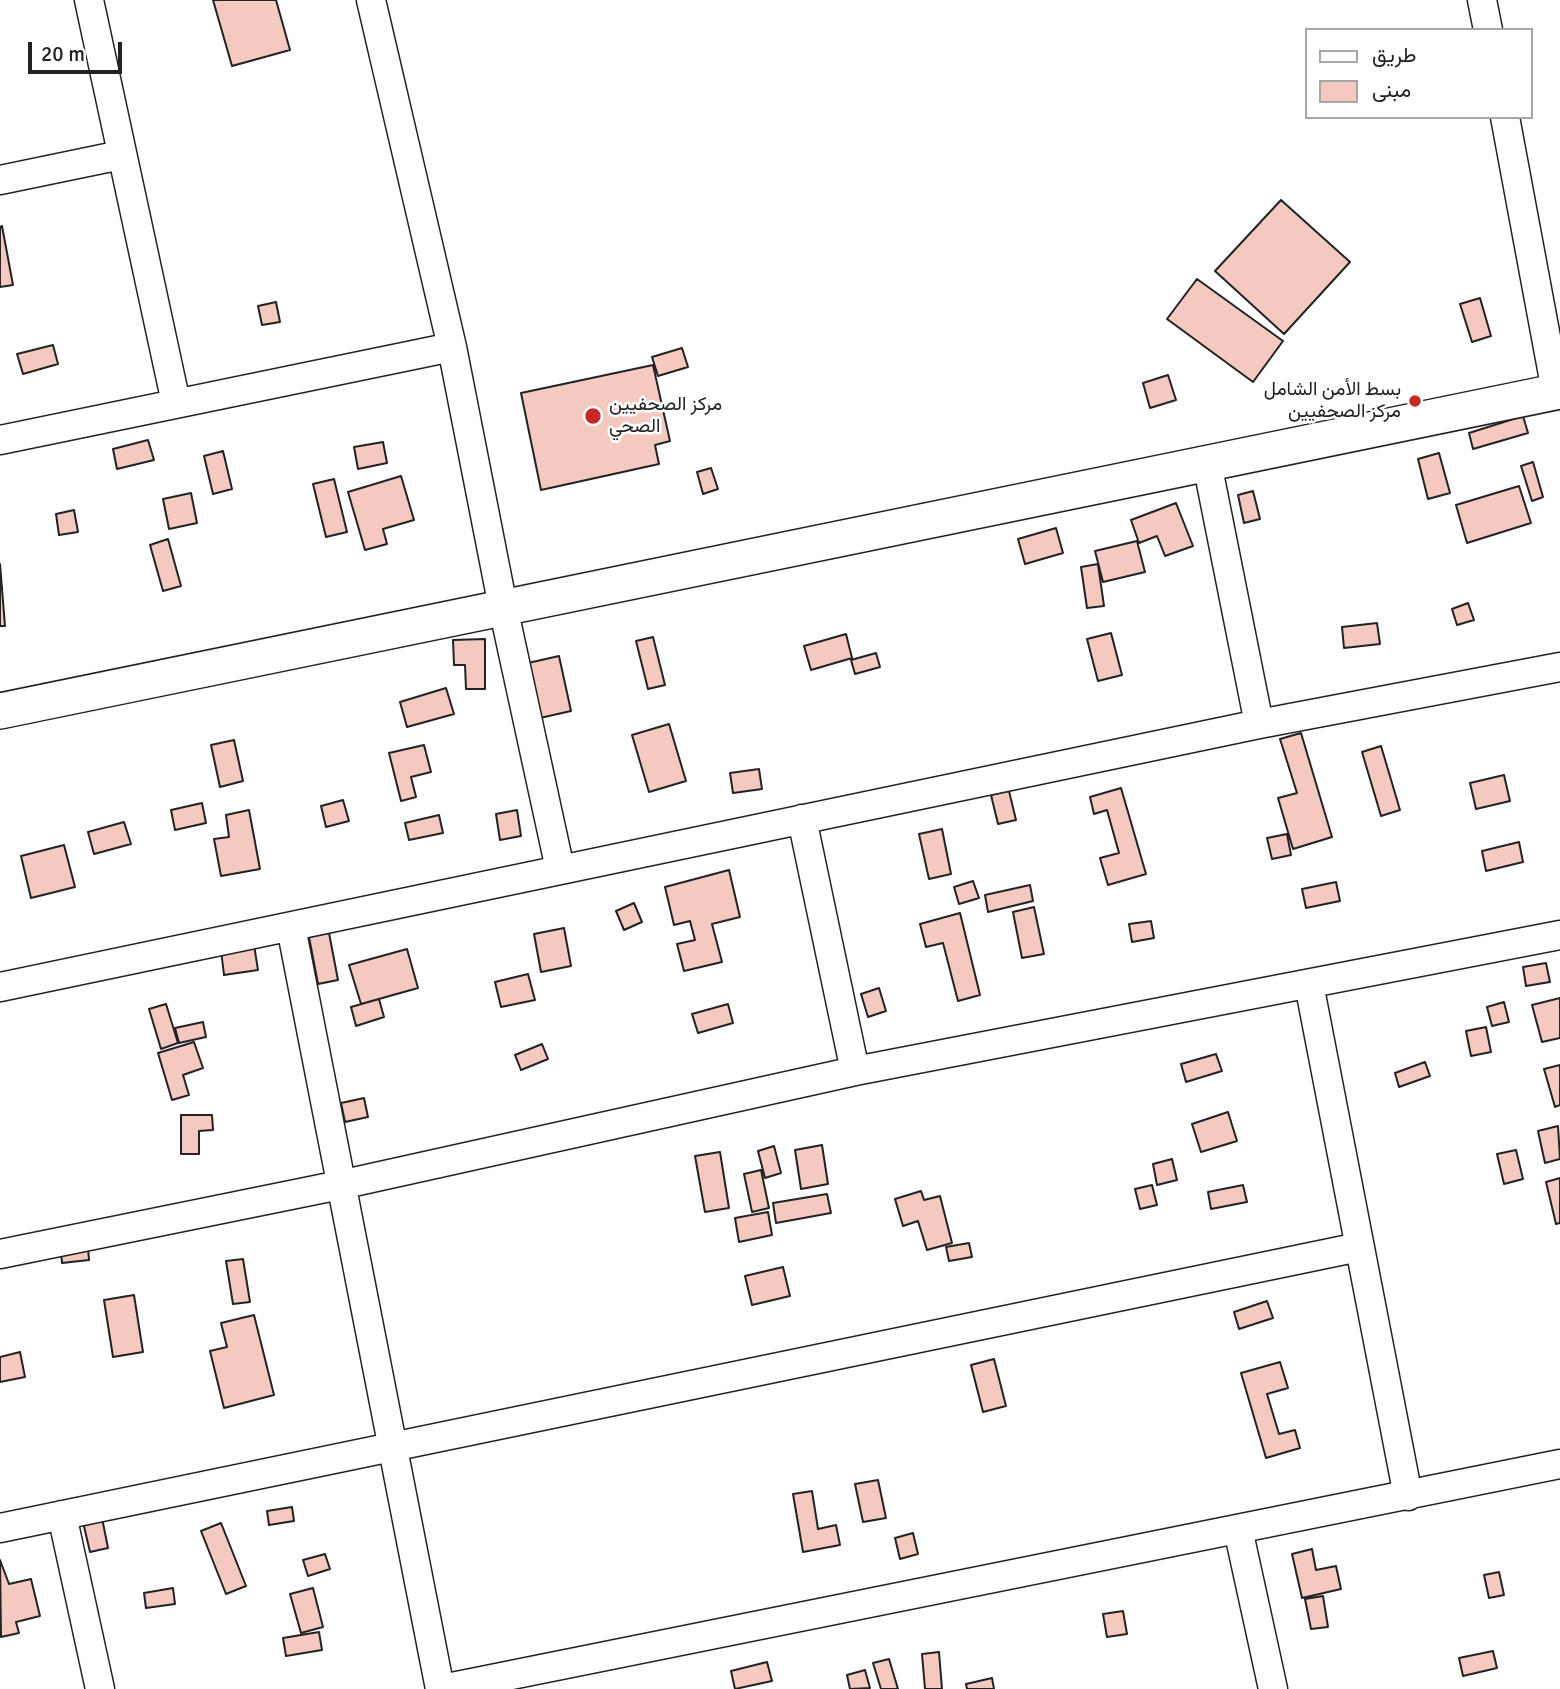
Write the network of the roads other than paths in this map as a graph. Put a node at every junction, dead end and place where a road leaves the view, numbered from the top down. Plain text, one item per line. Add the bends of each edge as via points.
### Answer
1 (89, 0) edge
2 (371, 0) edge
3 (1482, 0) edge
4 (1488, 28) edge
5 (1504, 119) edge
6 (121, 155) junction
7 (0, 180) edge
8 (452, 347) junction
9 (1559, 397) edge
10 (176, 403) junction
11 (0, 440) edge
12 (1207, 463) junction
13 (503, 607) junction
14 (1560, 667) edge
15 (0, 710) edge
16 (1259, 724) junction
17 (802, 819) junction
18 (561, 869) junction
19 (290, 928) junction
20 (1560, 934) edge
21 (1309, 985) junction
22 (0, 987) edge
23 (855, 1070) junction
24 (340, 1185) junction
25 (1359, 1247) junction
26 (0, 1254) edge
27 (391, 1446) junction
28 (1560, 1464) edge
29 (1408, 1496) junction
30 (62, 1515) junction
31 (0, 1528) edge
32 (1238, 1529) junction
33 (100, 1689) edge
34 (441, 1689) edge
35 (1273, 1689) edge

1 - 6 street
2 - 8 street
3 - 4 street
5 - 9 street
6 - 7 street
6 - 10 street
8 - 10 street
8 - 13 street
9 - 12 street
10 - 11 street
12 - 13 street
12 - 16 street
13 - 15 street
13 - 18 street
14 - 16 street
16 - 17 street
17 - 18 street
17 - 23 street
18 - 19 street
19 - 22 street
19 - 24 street
20 - 21 street
21 - 23 street
21 - 25 street
23 - 24 street
24 - 26 street
24 - 27 street
25 - 27 street
25 - 29 street
27 - 30 street
27 - 34 street
28 - 29 street
29 - 32 street
30 - 31 street
30 - 33 street
32 - 34 street
32 - 35 street

